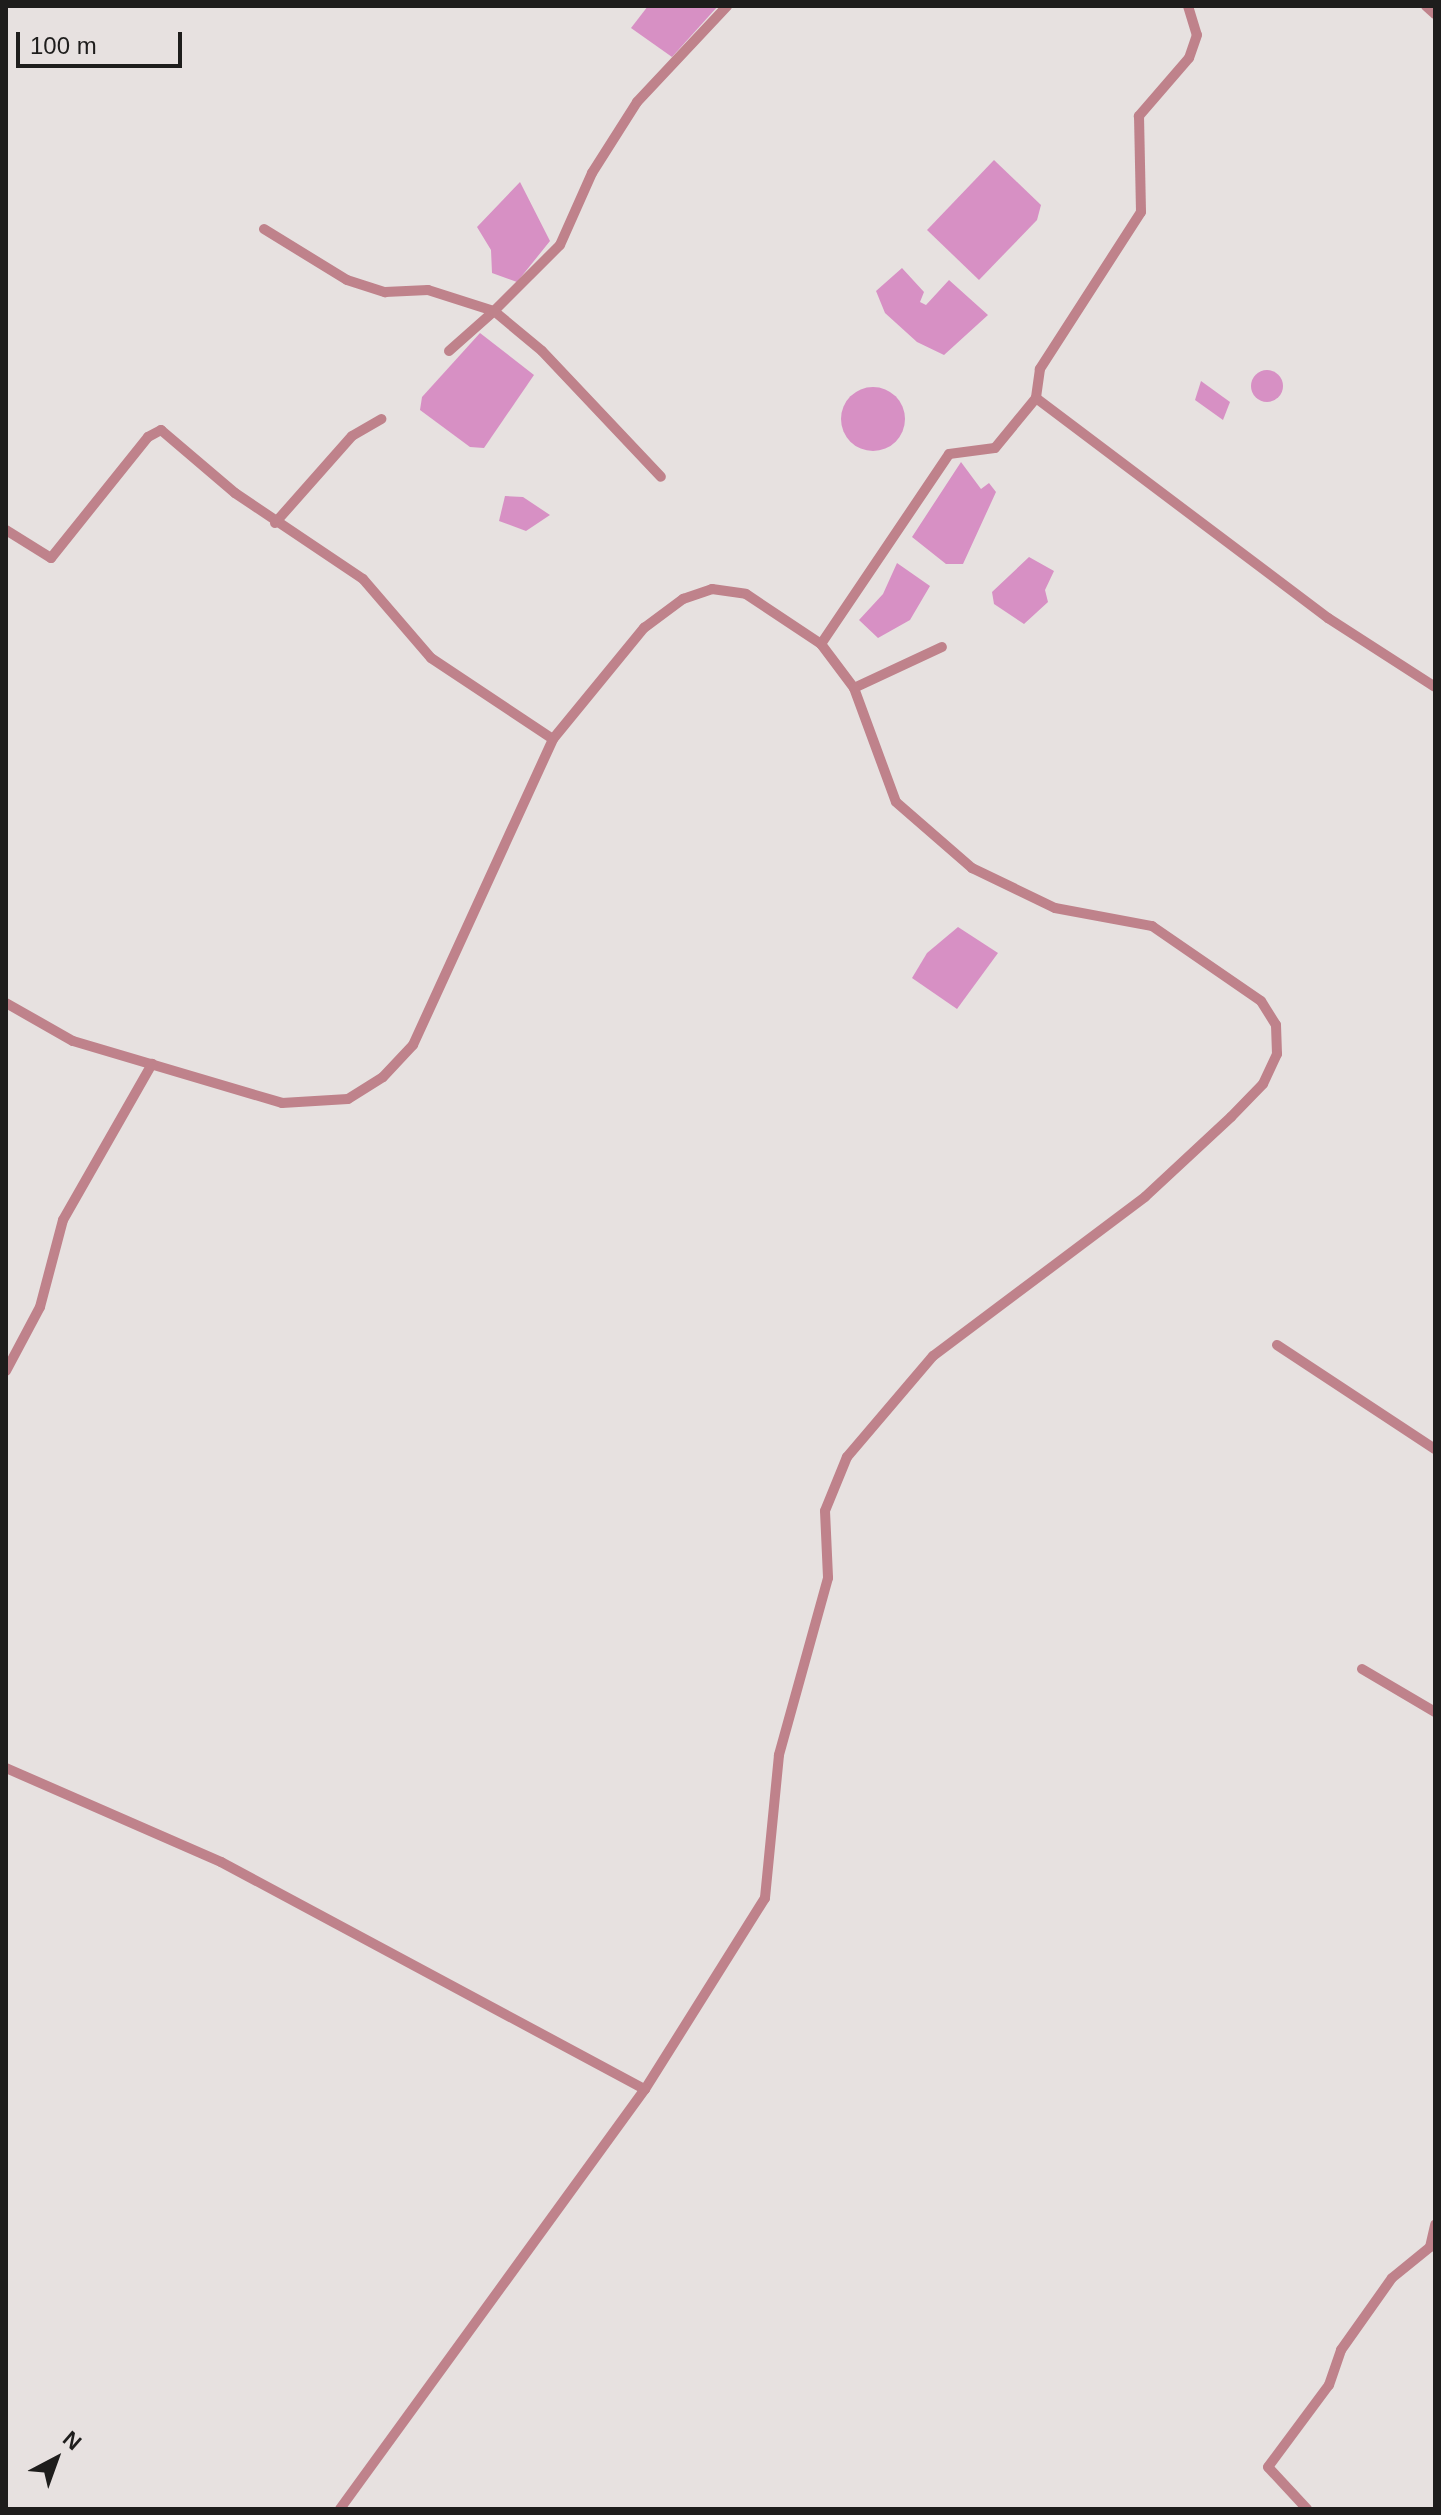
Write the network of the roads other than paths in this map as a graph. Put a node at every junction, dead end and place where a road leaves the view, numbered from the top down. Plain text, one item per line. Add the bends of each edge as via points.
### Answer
1 (727, 6) edge
2 (1188, 6) edge
3 (1426, 6) edge
4 (1435, 14) edge
5 (264, 229) dead end
6 (494, 311) junction
7 (449, 351) dead end
8 (1036, 398) junction
9 (382, 419) dead end
10 (661, 477) dead end
11 (275, 523) junction
12 (6, 530) edge
13 (821, 644) junction
14 (942, 647) dead end
15 (1435, 687) edge
16 (854, 688) junction
17 (553, 739) junction
18 (6, 1003) edge
19 (152, 1064) junction
20 (1277, 1345) dead end
21 (6, 1371) edge
22 (1435, 1449) edge
23 (1362, 1669) dead end
24 (1435, 1712) edge
25 (6, 1768) edge
26 (645, 2089) junction
27 (1434, 2228) edge
28 (340, 2509) edge
29 (1307, 2509) edge

1 - 6 street via 637,102 592,173 560,245
2 - 8 street via 1197,35 1189,58 1139,116 1141,212 1040,369
3 - 4 street
5 - 6 street via 347,280 385,292 428,290
6 - 7 street
6 - 10 street via 542,351
8 - 13 street via 995,448 949,454
8 - 15 street via 1328,618
9 - 11 street via 352,436
11 - 12 street via 154,430 51,558
11 - 17 street via 363,579 431,658
13 - 16 street
13 - 17 street via 746,594 712,589 683,599 615,660
14 - 16 street
16 - 26 street via 896,802 941,844 1004,888 1055,908 1152,926 1190,949 1261,1001 1276,1025 1277,1054 1263,1084 1190,1158 933,1356 847,1457 825,1511 828,1578 779,1755 765,1898
17 - 19 street via 413,1045 383,1077 348,1099 308,1104
18 - 19 street via 73,1041
19 - 21 street via 63,1220 40,1307
20 - 22 street
23 - 24 street
25 - 26 street via 221,1862
26 - 28 street
27 - 29 street via 1430,2247 1404,2265 1367,2313 1341,2350 1329,2385 1268,2467

